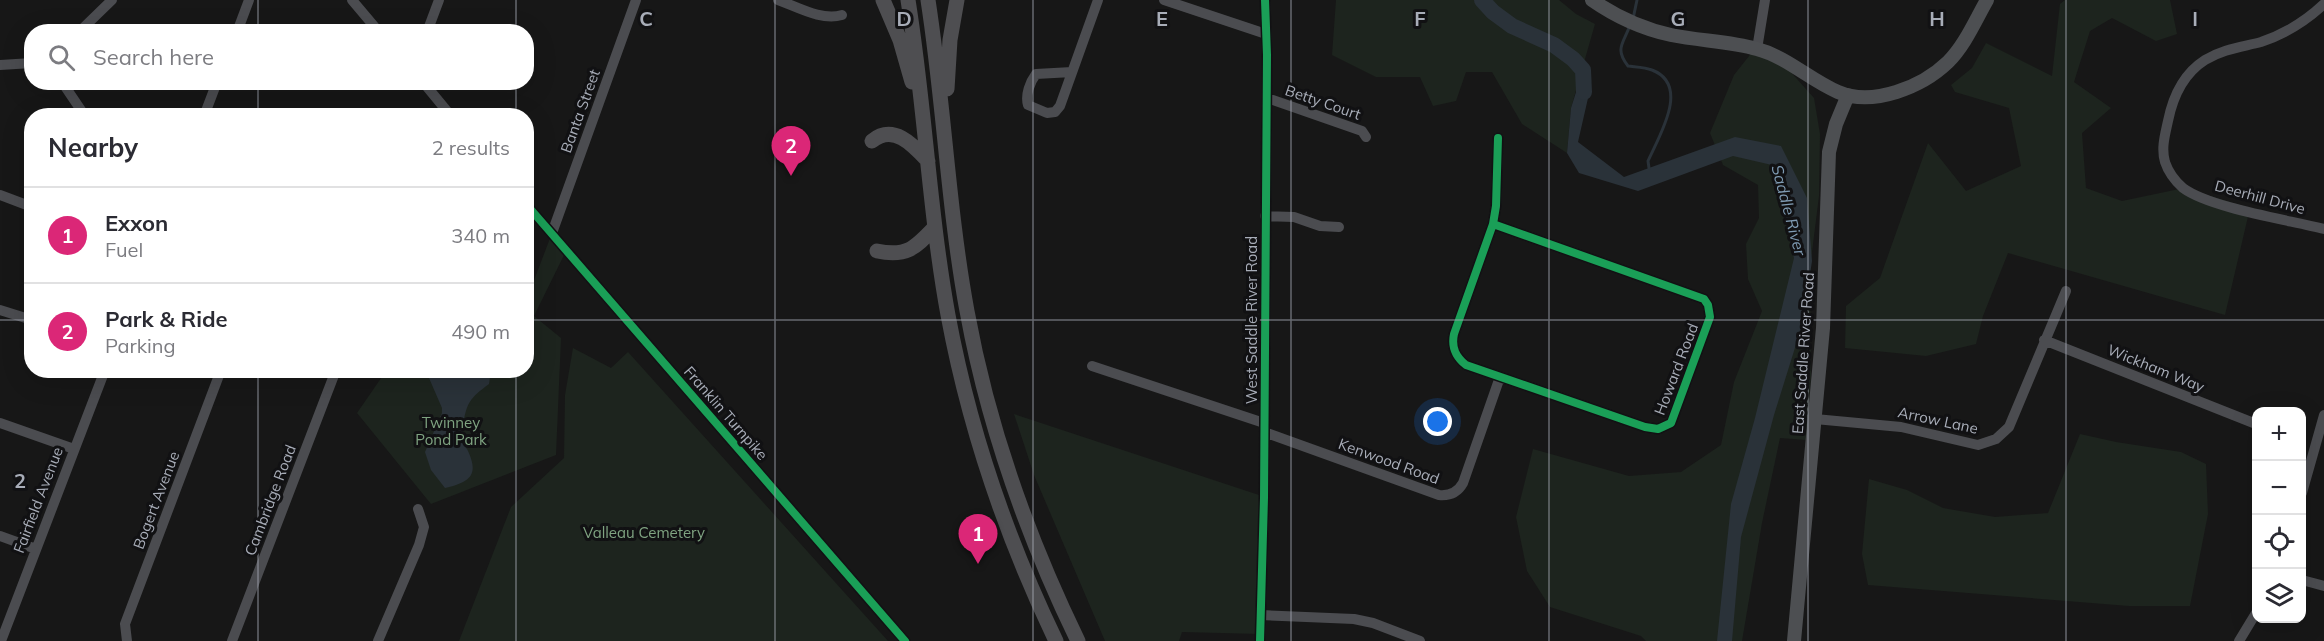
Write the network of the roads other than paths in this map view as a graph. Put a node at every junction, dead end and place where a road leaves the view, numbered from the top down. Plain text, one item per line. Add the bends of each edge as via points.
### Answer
1 (112, 0) edge
2 (249, 0) edge
3 (352, 0) edge
4 (439, 0) edge
5 (636, 0) edge
6 (778, 0) edge
7 (883, 0) edge
8 (908, 0) edge
9 (928, 0) edge
10 (957, 0) edge
11 (1098, 0) edge
12 (1164, 0) edge
13 (1265, 0) edge
14 (1592, 0) edge
15 (1765, 0) edge
16 (1987, 0) edge
17 (2324, 4) edge
18 (842, 15) dead end
19 (87, 24) edge
20 (240, 24) edge
21 (372, 24) edge
22 (430, 24) edge
23 (1266, 34) junction
24 (1757, 49) junction
25 (24, 64) edge
26 (0, 65) edge
27 (1072, 72) junction
28 (67, 90) edge
29 (214, 90) edge
30 (430, 90) edge
31 (1848, 95) junction
32 (1267, 98) junction
33 (80, 108) edge
34 (207, 108) edge
35 (444, 108) edge
36 (945, 125) junction
37 (925, 127) junction
38 (1366, 137) dead end
39 (1498, 138) dead end
40 (872, 141) dead end
41 (928, 161) junction
42 (0, 195) edge
43 (24, 204) edge
44 (534, 213) edge
45 (1265, 216) junction
46 (1493, 224) junction
47 (1339, 227) dead end
48 (934, 228) junction
49 (2324, 229) edge
50 (552, 232) junction
51 (877, 251) dead end
52 (2066, 291) dead end
53 (0, 310) edge
54 (24, 318) edge
55 (2044, 340) junction
56 (1092, 366) dead end
57 (1500, 377) junction
58 (102, 378) edge
59 (218, 378) edge
60 (333, 378) edge
61 (2324, 415) edge
62 (1815, 419) junction
63 (2252, 422) edge
64 (0, 423) edge
65 (1264, 428) junction
66 (2306, 444) edge
67 (2314, 447) junction
68 (74, 449) junction
69 (2306, 475) edge
70 (418, 509) dead end
71 (0, 536) edge
72 (36, 549) junction
73 (2306, 581) edge
74 (2324, 586) edge
75 (1261, 615) junction
76 (2252, 620) edge
77 (1, 641) edge
78 (127, 641) edge
79 (232, 641) edge
80 (378, 641) edge
81 (904, 641) edge
82 (1056, 641) edge
83 (1078, 641) edge
84 (1260, 641) edge
85 (1420, 641) edge
86 (1794, 641) edge
87 (2239, 641) edge

1 - 19 street
2 - 20 street
3 - 21 street
4 - 22 street
5 - 50 street, Banta Street
6 - 18 street via 822,16
7 - 37 highway via 900,40
8 - 37 highway
9 - 36 highway
10 - 36 highway via 950,40
11 - 27 street
12 - 23 street
13 - 23 street, West Saddle River Road
14 - 24 main road via 1638,24 1673,35
15 - 24 street
16 - 31 main road via 1955,53 1930,75 1881,95
17 - 49 street, Deerhill Drive via 2281,34 2227,50 2193,70 2172,104 2163,151 2176,180 2193,194
23 - 32 street, West Saddle River Road
24 - 31 main road
25 - 26 street
27 - 27 street via 1036,74 1028,105 1055,112
28 - 33 street
29 - 34 street
30 - 35 street
31 - 62 main road, East Saddle River Road via 1829,152 1823,328
32 - 38 street, Betty Court via 1362,131
32 - 45 street, West Saddle River Road
36 - 83 highway via 962,278 986,396 1022,512
37 - 41 highway
39 - 46 street
40 - 41 highway via 884,135 900,136
41 - 48 highway
42 - 43 street
44 - 50 street, Franklin Turnpike
45 - 47 street via 1294,217 1320,226
45 - 65 street, West Saddle River Road
46 - 57 street via 1454,334 1453,347 1466,365
46 - 57 street, Howard Road via 1698,296 1710,311 1674,420 1662,428 1645,427
48 - 51 highway via 906,252
48 - 82 highway via 954,347 980,448 1013,544
50 - 81 street, Franklin Turnpike
52 - 55 street, Arrow Lane
53 - 54 street
55 - 62 street, Arrow Lane via 2009,427 1987,443 1969,444 1901,427
55 - 63 street, Wickham Way
56 - 65 street
57 - 65 street, Kenwood Road via 1463,483 1446,495
58 - 68 street, Fairfield Avenue
59 - 78 street, Bogert Avenue via 125,624
60 - 79 street, Cambridge Road
61 - 67 street
62 - 86 main road, East Saddle River Road
64 - 68 street
65 - 75 street, West Saddle River Road
66 - 67 street
67 - 69 street
68 - 72 street, Fairfield Avenue
70 - 80 street via 424,527 419,545
71 - 72 street
72 - 77 street, Fairfield Avenue
73 - 74 street
75 - 84 street, West Saddle River Road
75 - 85 street via 1354,619
76 - 87 street

